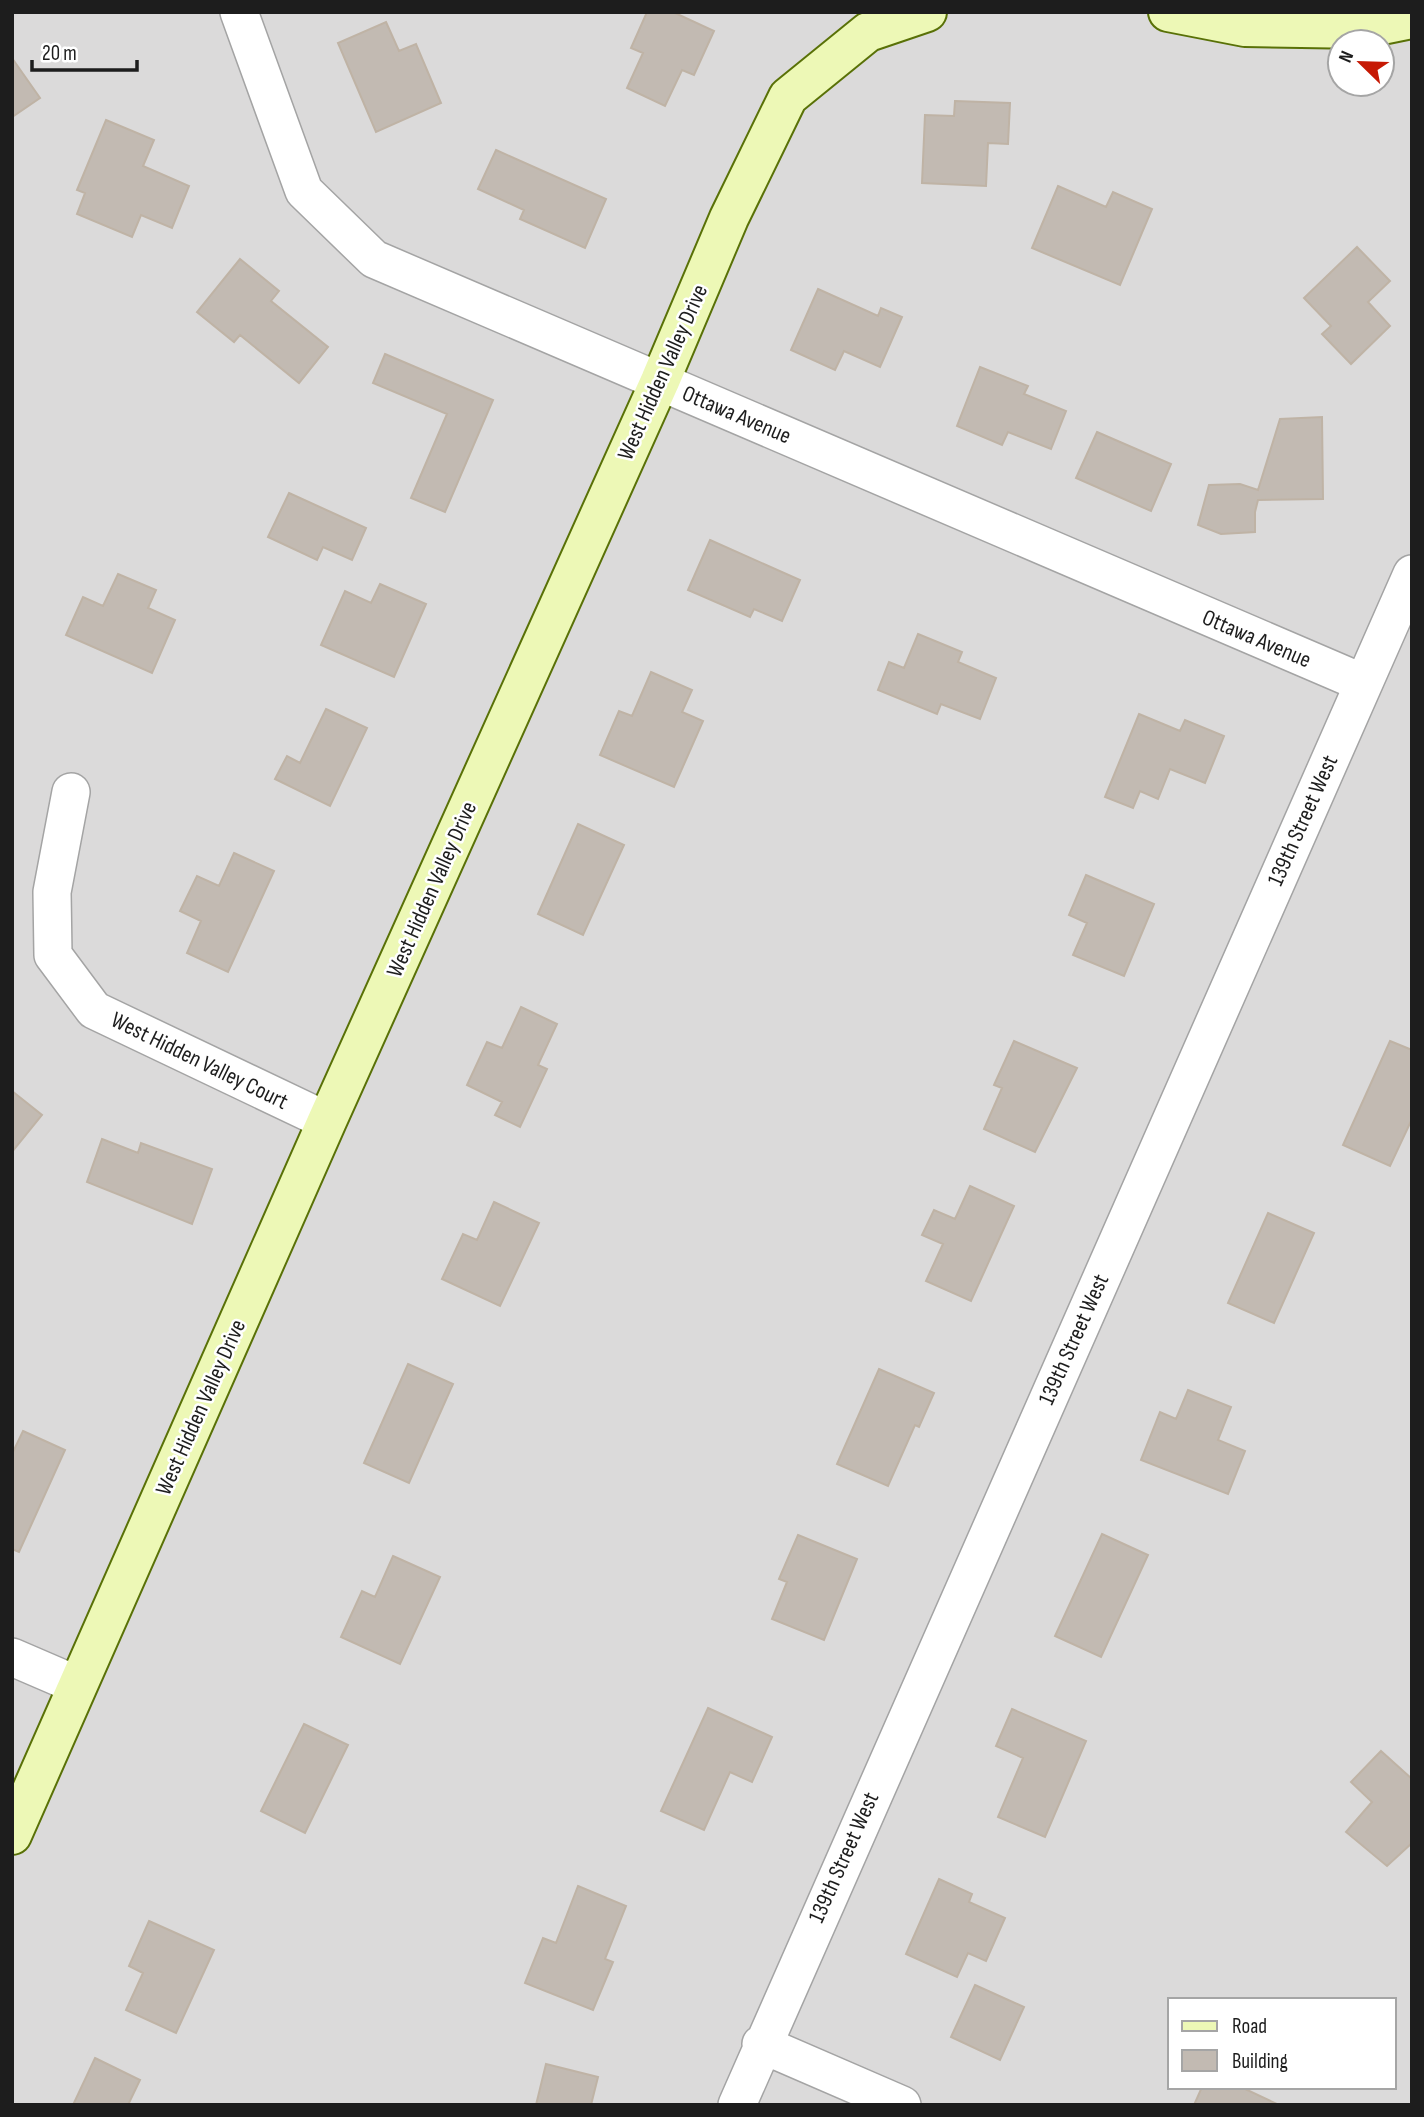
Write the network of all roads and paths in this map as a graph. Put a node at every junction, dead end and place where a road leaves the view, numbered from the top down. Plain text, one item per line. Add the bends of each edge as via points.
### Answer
1 (239, 12) edge
2 (927, 12) edge
3 (1168, 12) edge
4 (1412, 19) edge
5 (660, 381) junction
6 (1412, 574) edge
7 (1363, 683) junction
8 (71, 792) dead end
9 (327, 1121) junction
10 (12, 1657) edge
11 (77, 1685) junction
12 (12, 1835) edge
13 (761, 2044) junction
14 (737, 2105) edge
15 (902, 2105) edge

1 - 5 street, Ottawa Avenue via 304,191 374,259
2 - 5 street, West Hidden Valley Drive via 868,32 788,97 729,218
3 - 4 street via 1245,27 1363,29
5 - 7 street, Ottawa Avenue
5 - 9 street, West Hidden Valley Drive
6 - 7 street, 139th Street West
7 - 13 street, 139th Street West
8 - 9 street, West Hidden Valley Court via 52,892 53,955 94,1010
9 - 11 street, West Hidden Valley Drive
10 - 11 street
11 - 12 street, West Hidden Valley Drive
13 - 14 street, 139th Street West
13 - 15 street

